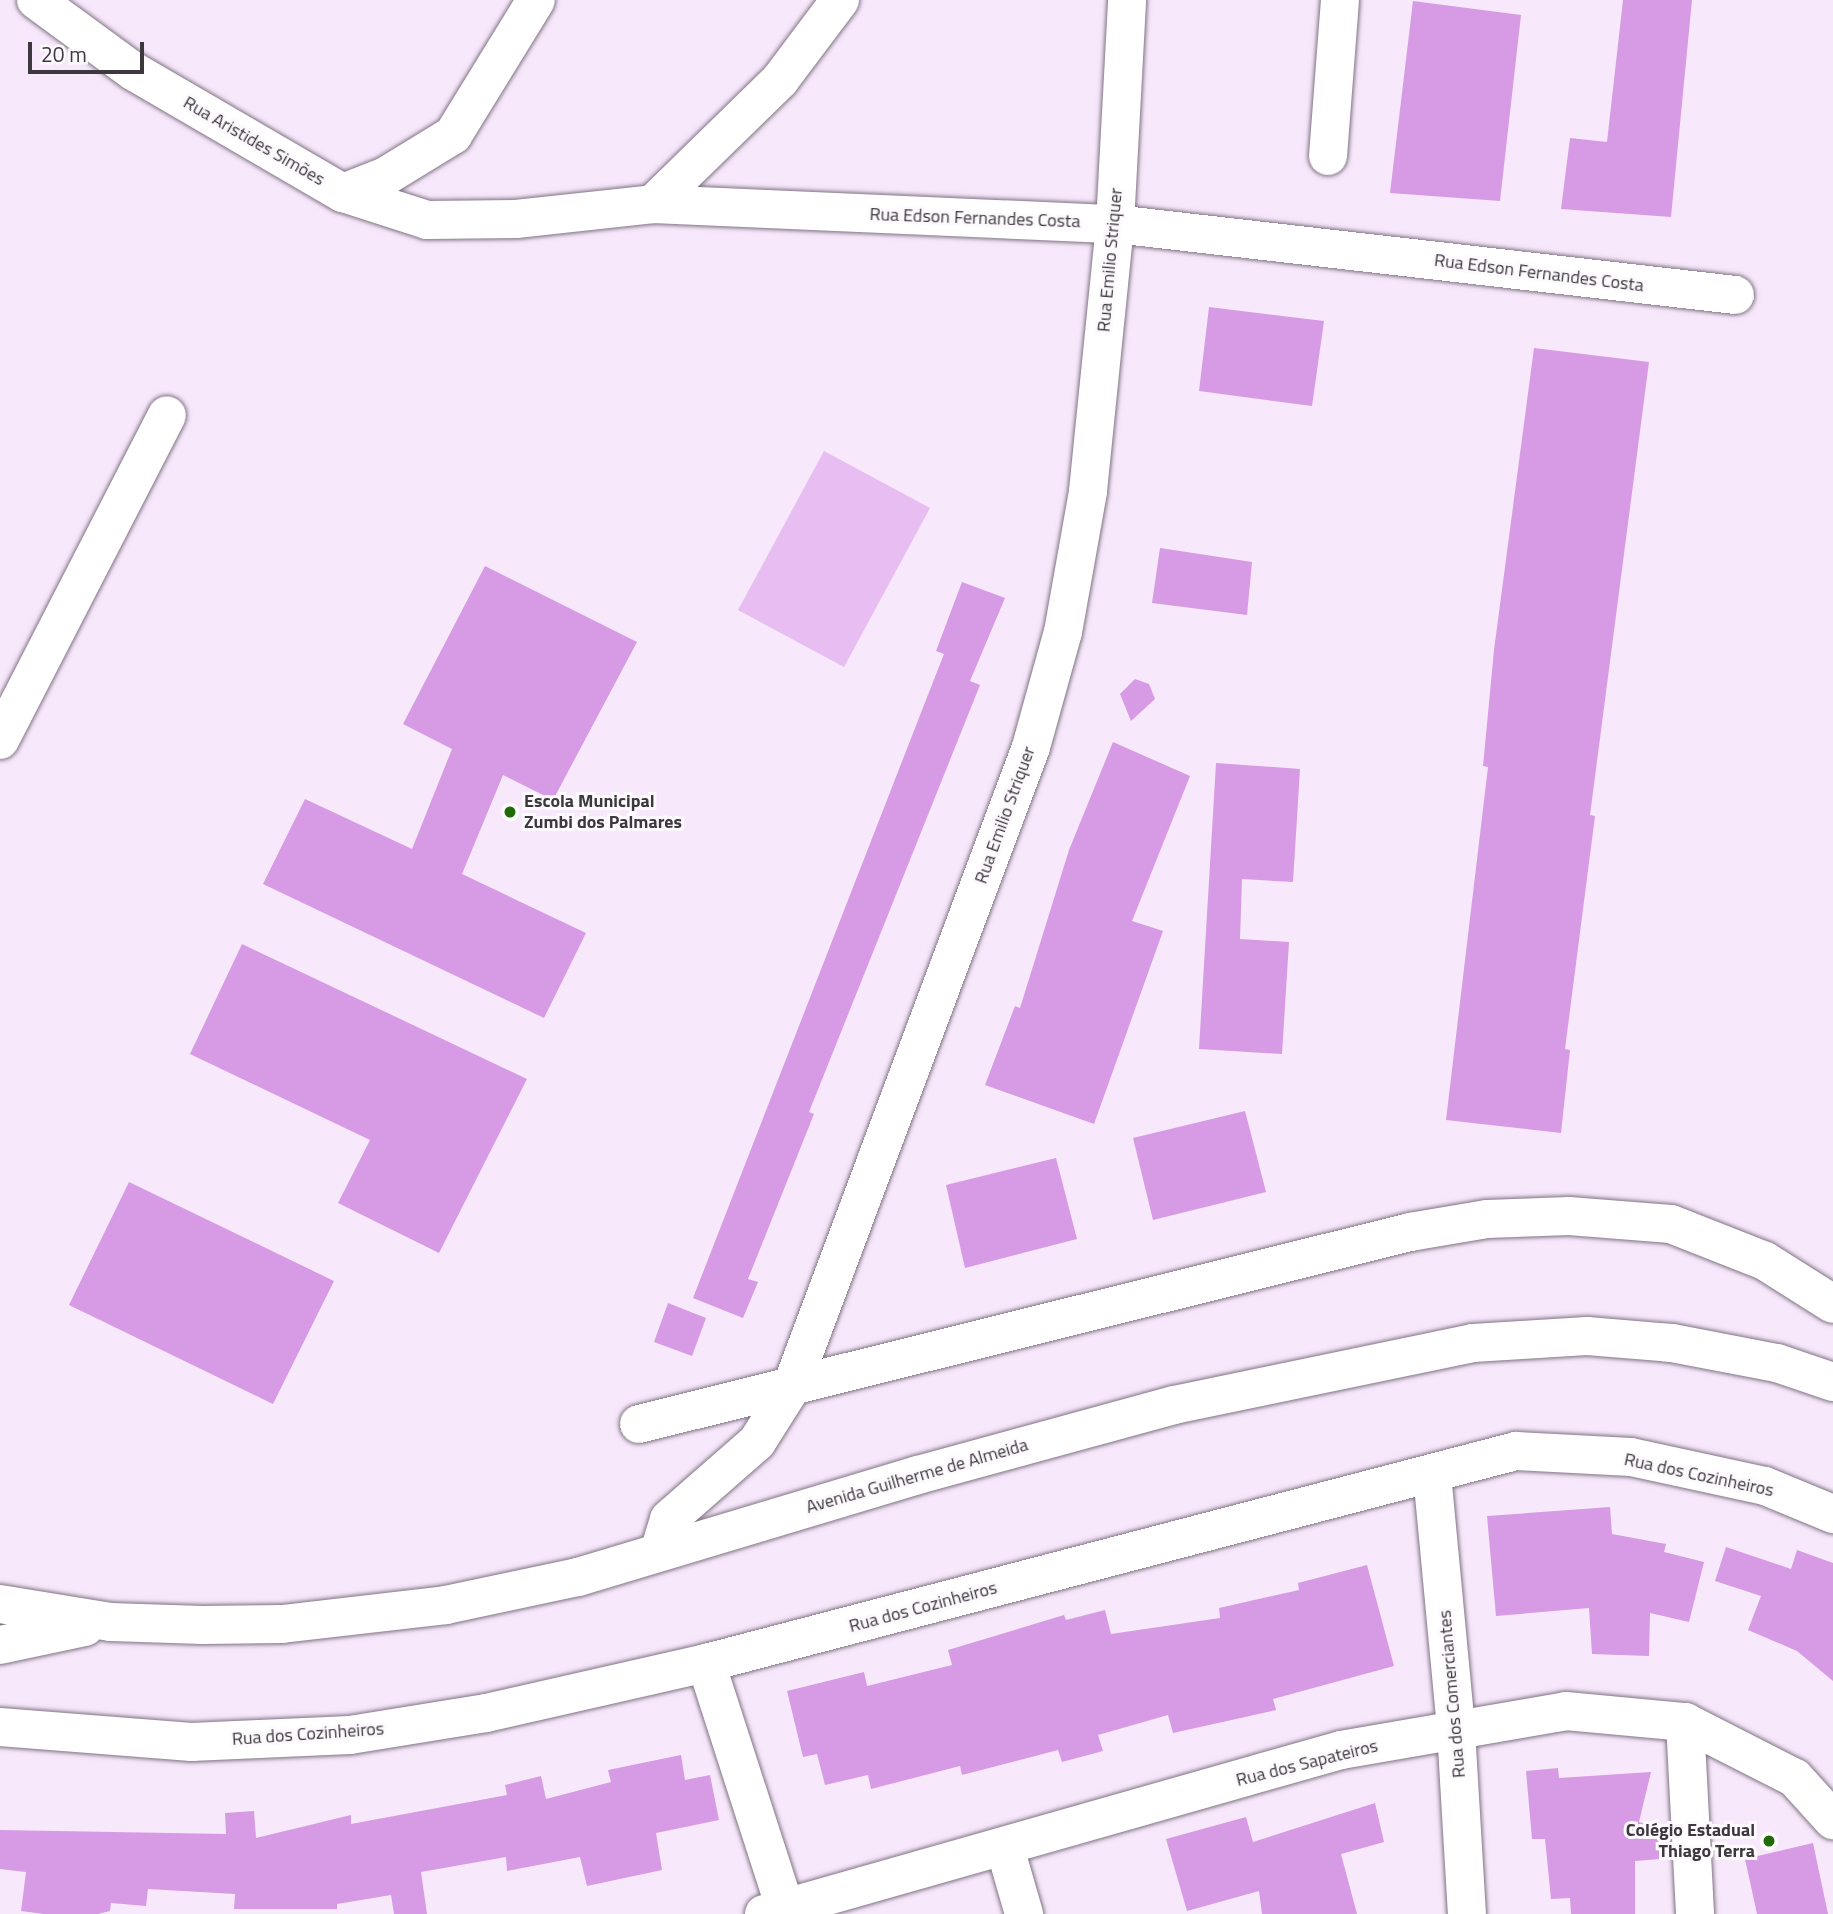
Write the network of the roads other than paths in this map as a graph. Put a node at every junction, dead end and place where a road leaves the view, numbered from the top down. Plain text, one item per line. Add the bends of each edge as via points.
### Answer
1 (36, 0) edge
2 (536, 0) edge
3 (840, 0) edge
4 (1127, 0) edge
5 (1340, 0) edge
6 (1328, 156) dead end
7 (343, 193) junction
8 (653, 204) junction
9 (1115, 224) junction
10 (1735, 295) dead end
11 (167, 415) dead end
12 (5, 712) edge
13 (1833, 1304) edge
14 (1833, 1382) edge
15 (791, 1388) junction
16 (639, 1424) dead end
17 (1432, 1474) junction
18 (1833, 1514) edge
19 (659, 1552) junction
20 (0, 1604) edge
21 (111, 1622) junction
22 (0, 1645) edge
23 (706, 1663) junction
24 (1685, 1722) junction
25 (0, 1727) edge
26 (1456, 1730) junction
27 (1833, 1820) edge
28 (1005, 1849) junction
29 (779, 1912) edge
30 (1024, 1914) edge
31 (1467, 1914) edge
32 (1695, 1914) edge

1 - 7 street, Rua Aristides Simões via 133,71
2 - 7 street, Rua Aristides Simões via 453,135 386,176
3 - 8 street via 780,80
4 - 9 street, Rua Emilio Striquer
5 - 6 street
7 - 8 street, Rua Edson Fernandes Costa via 427,220 516,219
8 - 9 street, Rua Edson Fernandes Costa
9 - 10 street, Rua Edson Fernandes Costa
9 - 15 street, Rua Emilio Striquer via 1082,540 1056,658 1031,747
11 - 12 street
13 - 15 street via 1765,1261 1671,1224 1569,1216 1487,1219 1410,1232
14 - 19 street, Avenida Guilherme de Almeida via 1777,1363 1672,1343 1587,1336 1473,1343 1174,1405
15 - 16 street
15 - 19 street, Rua Emilio Striquer via 757,1442 669,1519
17 - 18 street, Rua dos Cozinheiros via 1516,1451 1631,1457 1765,1486
17 - 23 street, Rua dos Cozinheiros
17 - 26 street, Rua dos Comerciantes
19 - 21 street, Avenida Guilherme de Almeida via 533,1588 365,1616 241,1625
20 - 21 street, Avenida Guilherme de Almeida
21 - 22 street
23 - 25 street, Rua dos Cozinheiros via 486,1713 350,1735 166,1741
23 - 29 street
24 - 26 street, Rua dos Sapateiros via 1566,1711
24 - 27 street, Rua dos Sapateiros via 1795,1778
24 - 32 street
26 - 28 street, Rua dos Sapateiros via 1341,1750
26 - 31 street, Rua dos Comerciantes
28 - 29 street, Rua dos Sapateiros
28 - 30 street

